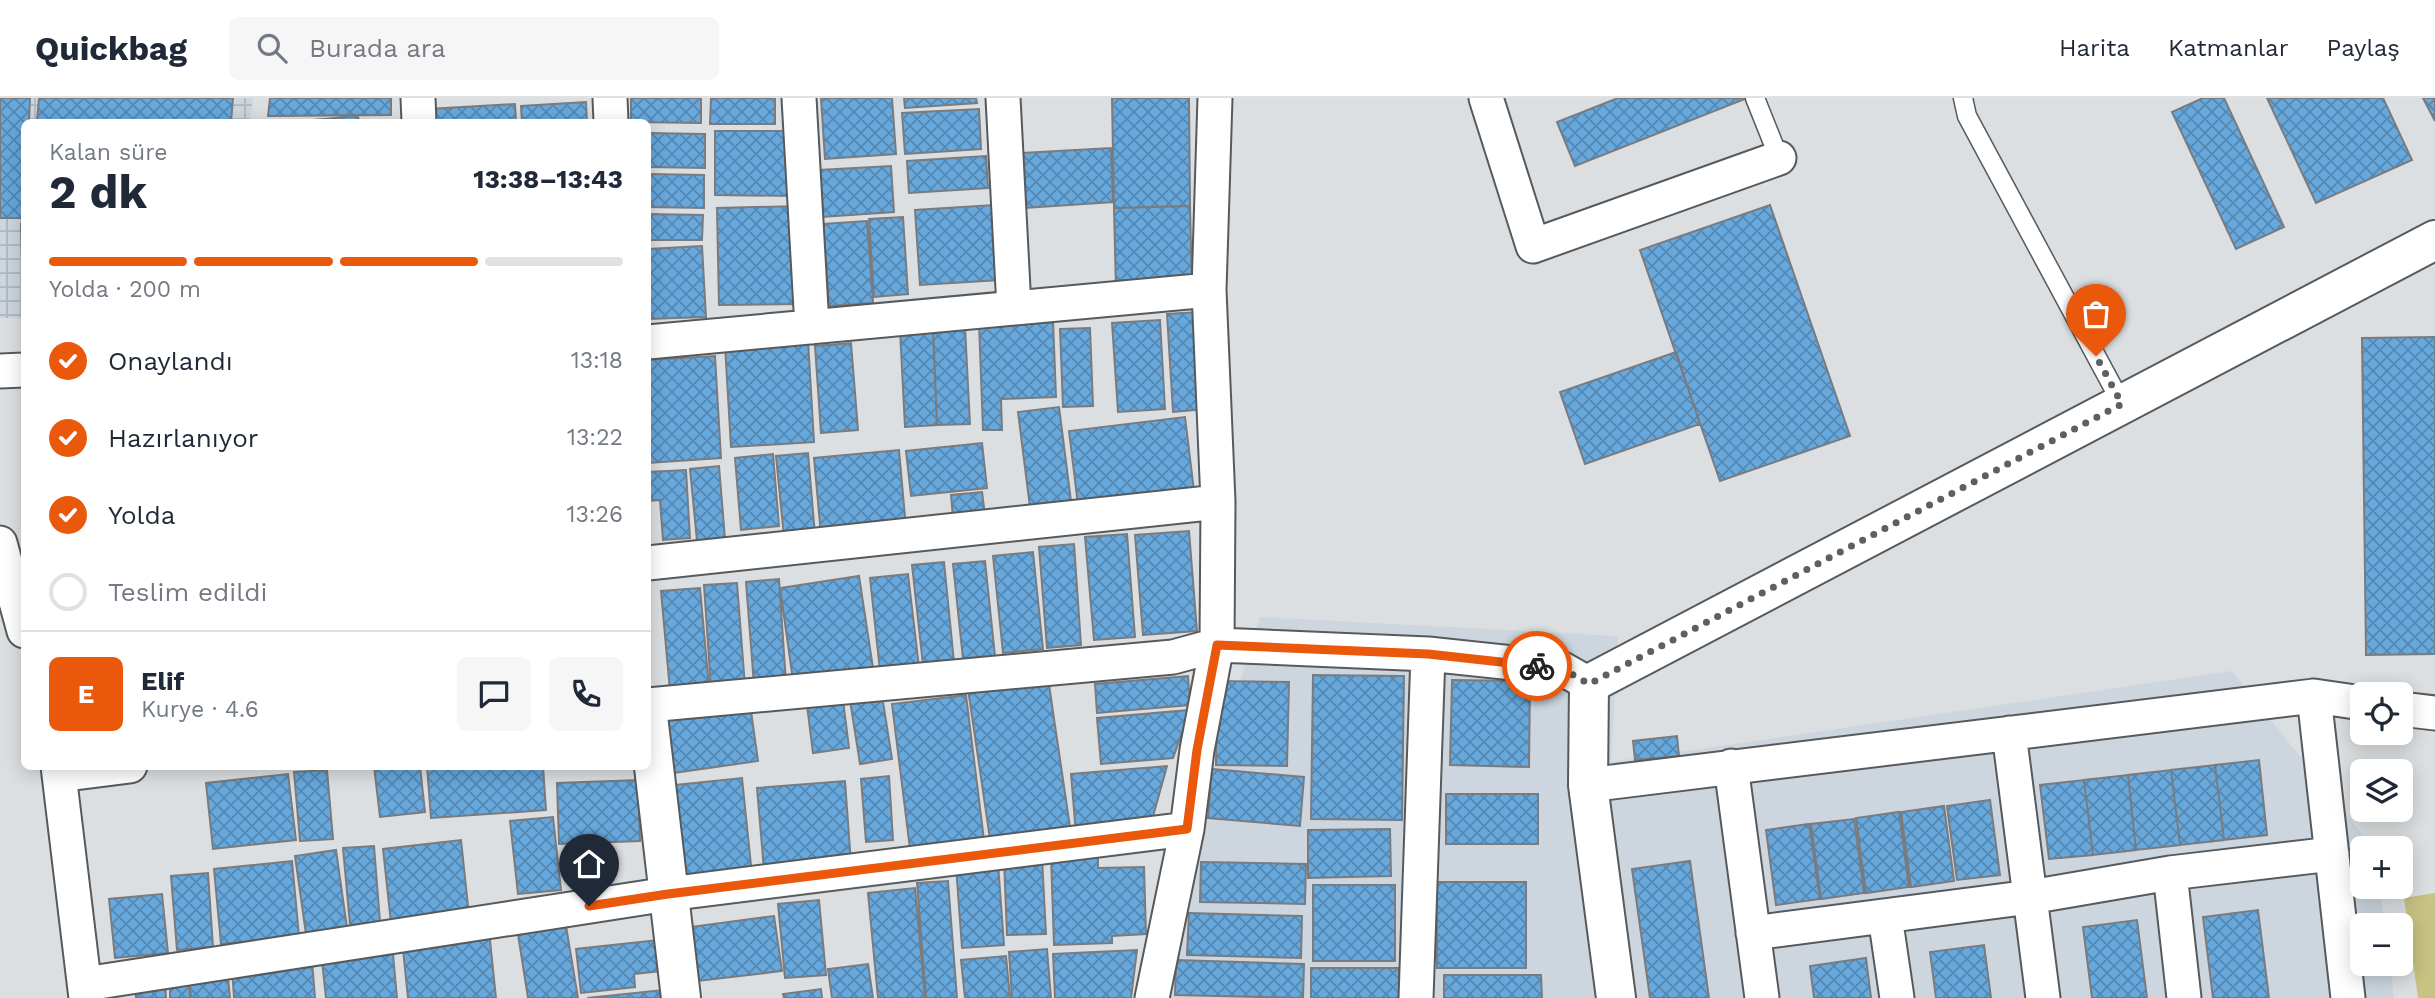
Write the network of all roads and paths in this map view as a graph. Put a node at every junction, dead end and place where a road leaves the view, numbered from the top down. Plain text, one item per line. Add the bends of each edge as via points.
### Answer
1 (418, 98) edge
2 (610, 98) edge
3 (799, 98) edge
4 (1003, 98) edge
5 (1215, 98) edge
6 (1486, 98) edge
7 (1755, 98) edge
8 (1963, 98) edge
9 (419, 119) edge
10 (611, 119) edge
11 (1779, 158) joint
12 (2435, 240) edge
13 (1209, 290) junction
14 (1014, 308) junction
15 (812, 327) junction
16 (651, 342) edge
17 (21, 369) edge
18 (0, 371) edge
19 (2122, 404) junction
20 (1218, 502) junction
21 (0, 543) edge
22 (651, 563) edge
23 (21, 620) edge
24 (1217, 645) junction
25 (1428, 654) junction
26 (1589, 684) junction
27 (2314, 696) junction
28 (2350, 701) edge
29 (651, 705) edge
30 (2413, 710) edge
31 (2435, 713) edge
32 (2009, 733) junction
33 (651, 743) edge
34 (1731, 766) junction
35 (58, 771) edge
36 (1588, 785) junction
37 (1187, 829) junction
38 (2332, 854) junction
39 (2170, 873) junction
40 (668, 894) junction
41 (2030, 897) junction
42 (1885, 916) junction
43 (1753, 933) junction
44 (85, 991) edge
45 (681, 998) edge
46 (1153, 998) edge
47 (1416, 998) edge
48 (1616, 998) edge
49 (1762, 998) edge
50 (1897, 998) edge
51 (2043, 998) edge
52 (2184, 998) edge
53 (2348, 998) edge

1 - 9 street
2 - 10 street
3 - 15 street
4 - 14 street
5 - 13 street
6 - 11 street via 1533,246
7 - 11 lane
8 - 19 lane via 1967,116
12 - 19 street
13 - 14 street
13 - 20 street
14 - 15 street
15 - 16 street
17 - 18 street
19 - 26 street
20 - 22 street
20 - 24 street
21 - 23 street
24 - 25 street
24 - 29 street via 1173,657
24 - 37 street
25 - 26 street via 1561,668
25 - 47 street
26 - 36 street
27 - 28 street
27 - 32 street
27 - 38 street
30 - 31 street
32 - 34 street
32 - 41 street
33 - 40 street
34 - 36 street
34 - 43 street
35 - 44 street
36 - 48 street
37 - 40 street
37 - 46 street
38 - 39 street
38 - 53 street
39 - 41 street
39 - 52 street
40 - 44 street
40 - 45 street
41 - 42 street
41 - 51 street
42 - 43 street
42 - 50 street
43 - 49 street

